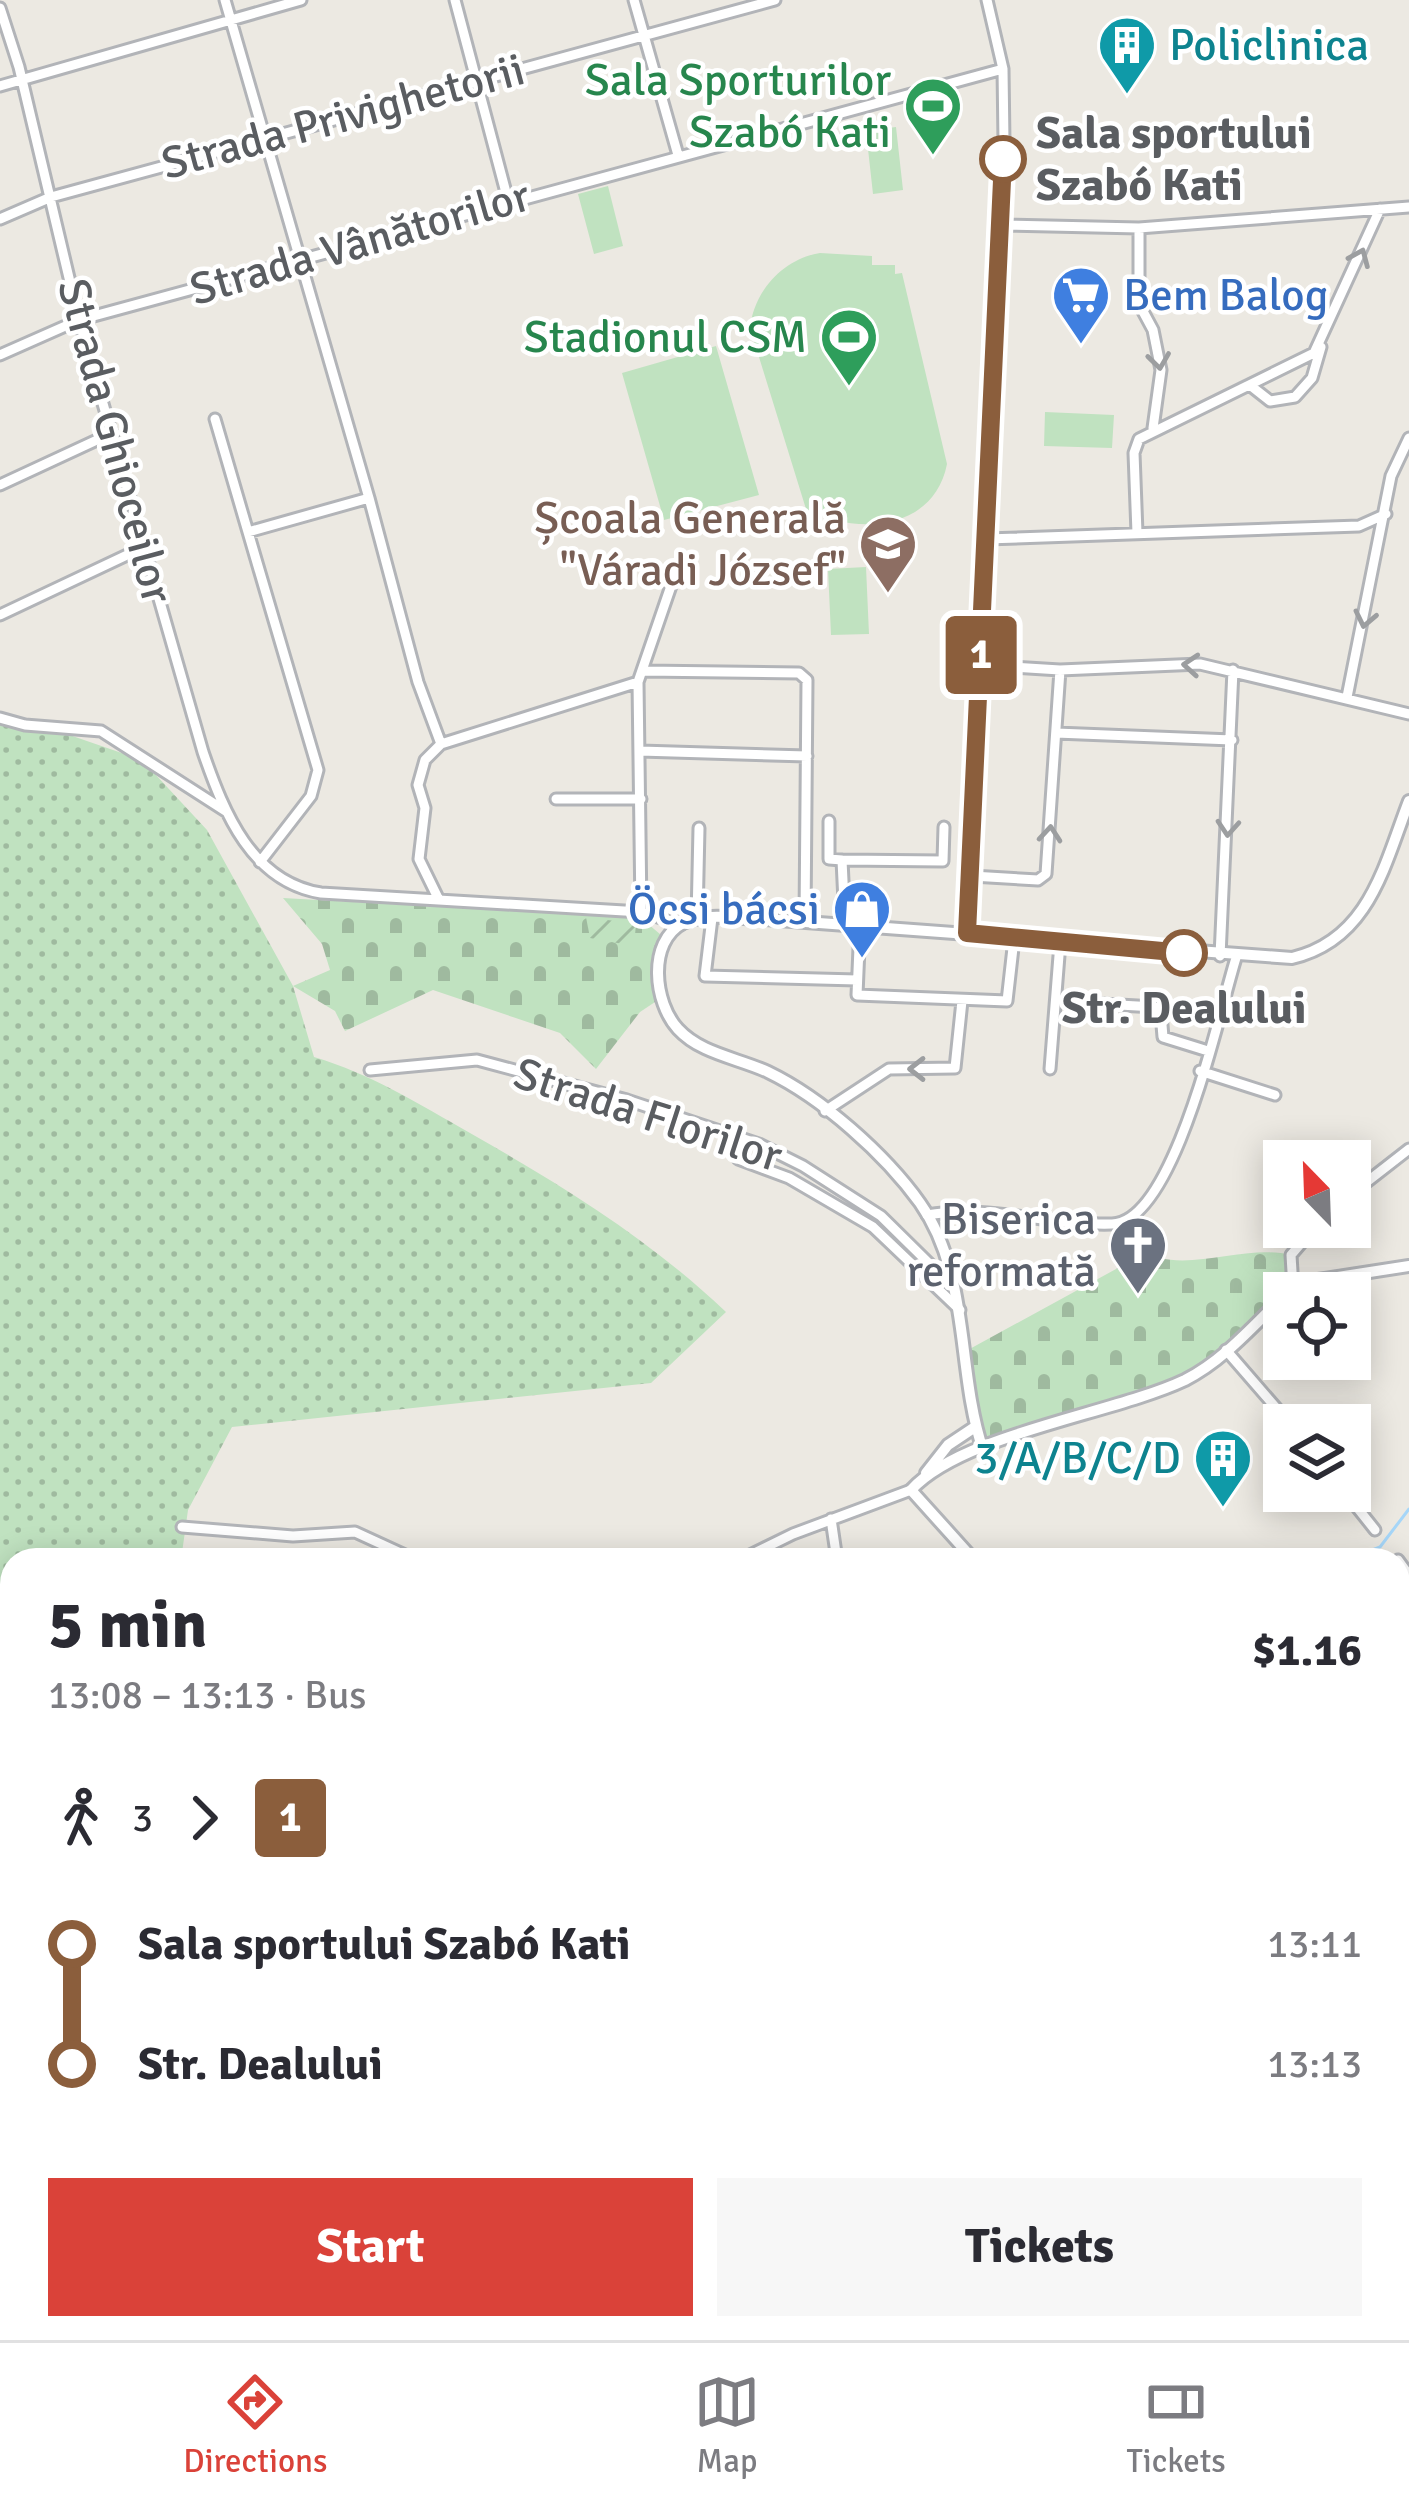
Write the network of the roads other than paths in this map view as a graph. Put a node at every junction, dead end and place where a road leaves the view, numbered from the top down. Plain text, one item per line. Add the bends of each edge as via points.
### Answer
1 (225, 0) edge
2 (301, 0) edge
3 (455, 0) edge
4 (634, 0) edge
5 (775, 0) edge
6 (987, 0) edge
7 (0, 8) edge
8 (230, 20) junction
9 (644, 35) junction
10 (1003, 69) junction
11 (22, 78) junction
12 (476, 79) junction
13 (0, 86) edge
14 (263, 141) junction
15 (678, 155) junction
16 (51, 197) junction
17 (508, 200) junction
18 (1409, 207) edge
19 (1380, 208) junction
20 (0, 219) edge
21 (1000, 225) junction
22 (1139, 228) junction
23 (299, 264) junction
24 (79, 320) junction
25 (1324, 338) junction
26 (0, 355) edge
27 (1251, 386) junction
28 (215, 418) dead end
29 (1153, 428) junction
30 (112, 433) junction
31 (1409, 438) edge
32 (0, 485) edge
33 (370, 498) junction
34 (1385, 514) junction
35 (1360, 526) junction
36 (248, 532) junction
37 (1137, 533) junction
38 (986, 539) junction
39 (1381, 542) junction
40 (144, 547) junction
41 (671, 586) dead end
42 (0, 615) edge
43 (980, 664) junction
44 (1060, 670) junction
45 (1233, 670) junction
46 (641, 676) junction
47 (1347, 697) junction
48 (1409, 714) edge
49 (0, 718) edge
50 (1056, 733) junction
51 (1232, 740) junction
52 (441, 744) junction
53 (640, 752) junction
54 (807, 756) junction
55 (556, 800) dead end
56 (641, 800) junction
57 (1409, 801) edge
58 (228, 812) junction
59 (830, 821) dead end
60 (944, 826) dead end
61 (699, 829) dead end
62 (842, 860) junction
63 (260, 862) junction
64 (972, 875) junction
65 (440, 901) junction
66 (641, 912) junction
67 (712, 918) junction
68 (697, 919) junction
69 (805, 921) junction
70 (845, 923) junction
71 (682, 924) junction
72 (860, 924) junction
73 (967, 933) junction
74 (1014, 939) junction
75 (1060, 943) junction
76 (1220, 956) junction
77 (1236, 958) junction
78 (857, 980) junction
79 (962, 1001) junction
80 (1066, 1002) dead end
81 (1208, 1051) junction
82 (1050, 1069) dead end
83 (370, 1070) dead end
84 (1200, 1071) junction
85 (1275, 1095) dead end
86 (825, 1111) junction
87 (1409, 1137) edge
88 (1407, 1149) edge
89 (738, 1159) dead end
90 (1371, 1178) edge
91 (927, 1215) junction
92 (1409, 1266) edge
93 (1371, 1274) edge
94 (954, 1288) junction
95 (960, 1310) junction
96 (1263, 1315) edge
97 (1226, 1350) junction
98 (1273, 1404) edge
99 (976, 1426) junction
100 (983, 1450) junction
101 (925, 1474) junction
102 (910, 1490) junction
103 (1361, 1512) edge
104 (831, 1519) junction
105 (182, 1527) dead end
106 (1375, 1530) dead end
107 (390, 1548) edge
108 (767, 1548) edge
109 (835, 1548) edge
110 (963, 1548) edge

1 - 8 street
2 - 8 street
3 - 12 street
4 - 9 street
5 - 9 street, Strada Privighetorii
6 - 10 street
7 - 11 street, Strada Ghioceilor
8 - 11 street
8 - 14 street
9 - 12 street, Strada Privighetorii
9 - 15 street
10 - 15 street, Strada Vânătorilor
10 - 21 street
11 - 13 street
11 - 16 street, Strada Ghioceilor
12 - 14 street, Strada Privighetorii
12 - 17 street
14 - 16 street, Strada Privighetorii
14 - 23 street
15 - 17 street, Strada Vânătorilor
16 - 20 street, Strada Privighetorii
16 - 24 street, Strada Ghioceilor
17 - 23 street, Strada Vânătorilor
18 - 19 street
19 - 22 street
25 -> 19 street
21 - 22 street
21 - 38 street
22 -> 29 street via 1139,304 1161,370
23 - 24 street, Strada Vânătorilor
23 - 33 street
24 - 26 street, Strada Vânătorilor
24 - 30 street, Strada Ghioceilor
25 - 27 street via 1301,363
25 - 27 street via 1312,377 1295,398 1270,401
27 - 29 street
28 - 36 street
29 - 37 street via 1134,448
30 - 32 street
30 - 40 street, Strada Ghioceilor
31 - 34 street
33 - 36 street
33 - 52 street
34 - 35 street
34 - 39 street
35 - 37 street
35 - 39 street
36 - 63 street via 318,770 311,796
37 - 38 street
38 - 43 street
39 -> 47 street
40 - 42 street
40 - 58 street, Strada Ghioceilor
41 - 46 street
43 - 44 street
43 - 64 street
45 -> 44 street
44 - 50 street
45 - 47 street
45 - 51 street
46 - 52 street
46 - 53 street
46 - 54 street via 803,675
47 - 48 street
49 - 58 street via 100,731
50 - 51 street
64 -> 50 street via 1046,874
51 -> 76 street
52 - 65 street via 425,760 418,785 425,808 419,859
53 - 54 street
53 - 56 street
54 - 69 street
55 - 56 street
56 - 66 street
57 - 77 street via 1369,901 1336,941 1292,958
58 - 63 street, Strada Ghioceilor
59 - 62 street via 829,859
60 - 62 street via 943,861
61 - 68 street
62 - 70 street
63 - 65 street via 291,888
64 - 73 street
65 - 66 street
66 - 71 street
67 - 68 street
67 - 69 street
67 - 78 street via 705,976
68 - 71 street
69 - 70 street
70 - 72 street
71 - 86 street via 660,958 661,998 675,1026 705,1048 776,1076
72 - 73 street
72 - 78 street
73 - 74 street
74 - 75 street
74 - 79 street via 1007,1001
75 - 76 street
75 - 82 street
76 - 77 street
77 - 81 street
78 - 79 street via 857,995
79 -> 86 street via 955,1068 889,1069
80 - 81 street via 1154,1007 1163,1037
81 - 84 street
83 - 94 street, Strada Florilor via 476,1060 759,1144 881,1216
84 - 85 street
84 - 91 street via 1161,1187 1132,1220
86 - 91 street
87 - 88 street
88 - 90 street
89 - 95 street, Strada Florilor via 873,1227
91 - 94 street
92 - 93 street
94 - 95 street
95 - 99 street
96 - 97 street
97 - 98 street
97 - 100 street via 1168,1387
99 - 100 street
99 - 101 street
100 - 101 street
101 - 102 street
102 - 104 street
102 - 110 street
103 - 106 street
104 - 108 street
104 - 109 street
105 - 107 street via 355,1532

